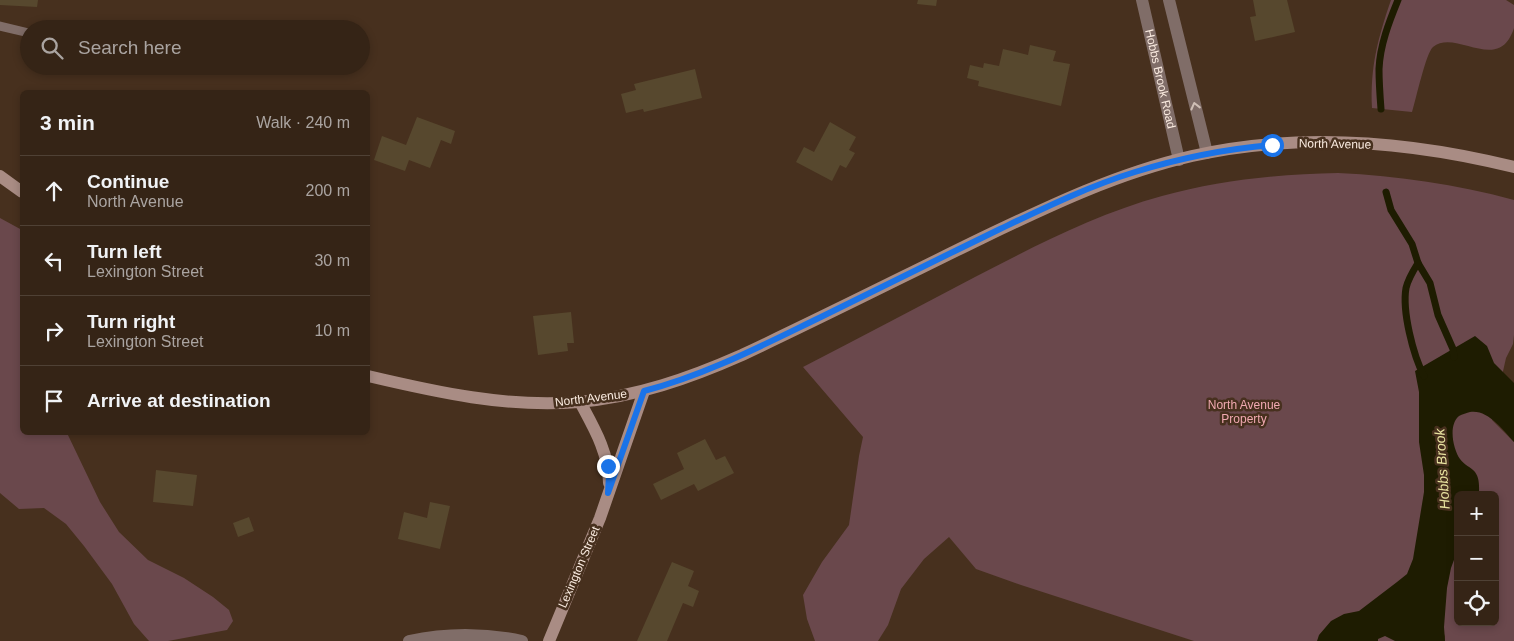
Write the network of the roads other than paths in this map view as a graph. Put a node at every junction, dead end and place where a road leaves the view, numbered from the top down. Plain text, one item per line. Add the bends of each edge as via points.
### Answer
1 (1142, 0) edge
2 (1169, 0) edge
3 (0, 26) edge
4 (20, 31) edge
5 (1207, 153) junction
6 (1179, 160) junction
7 (1514, 167) edge
8 (0, 176) edge
9 (20, 191) edge
10 (370, 376) edge
11 (644, 391) junction
12 (580, 402) junction
13 (608, 493) junction
14 (409, 641) edge
15 (522, 641) edge
16 (549, 641) edge

1 - 6 street, Hobbs Brook Road
5 -> 2 street
3 - 4 lane
5 - 6 main road, North Avenue
5 - 7 main road, North Avenue via 1309,142 1355,143 1426,150
6 - 11 main road, North Avenue via 1088,189 749,352 683,380
8 - 9 main road
10 - 12 main road, North Avenue via 496,400
11 - 12 main road, North Avenue
11 - 13 main road, Lexington Street
12 - 13 main road, Lexington Street via 604,451 609,475
13 - 16 main road, Lexington Street
14 - 15 street via 473,635

